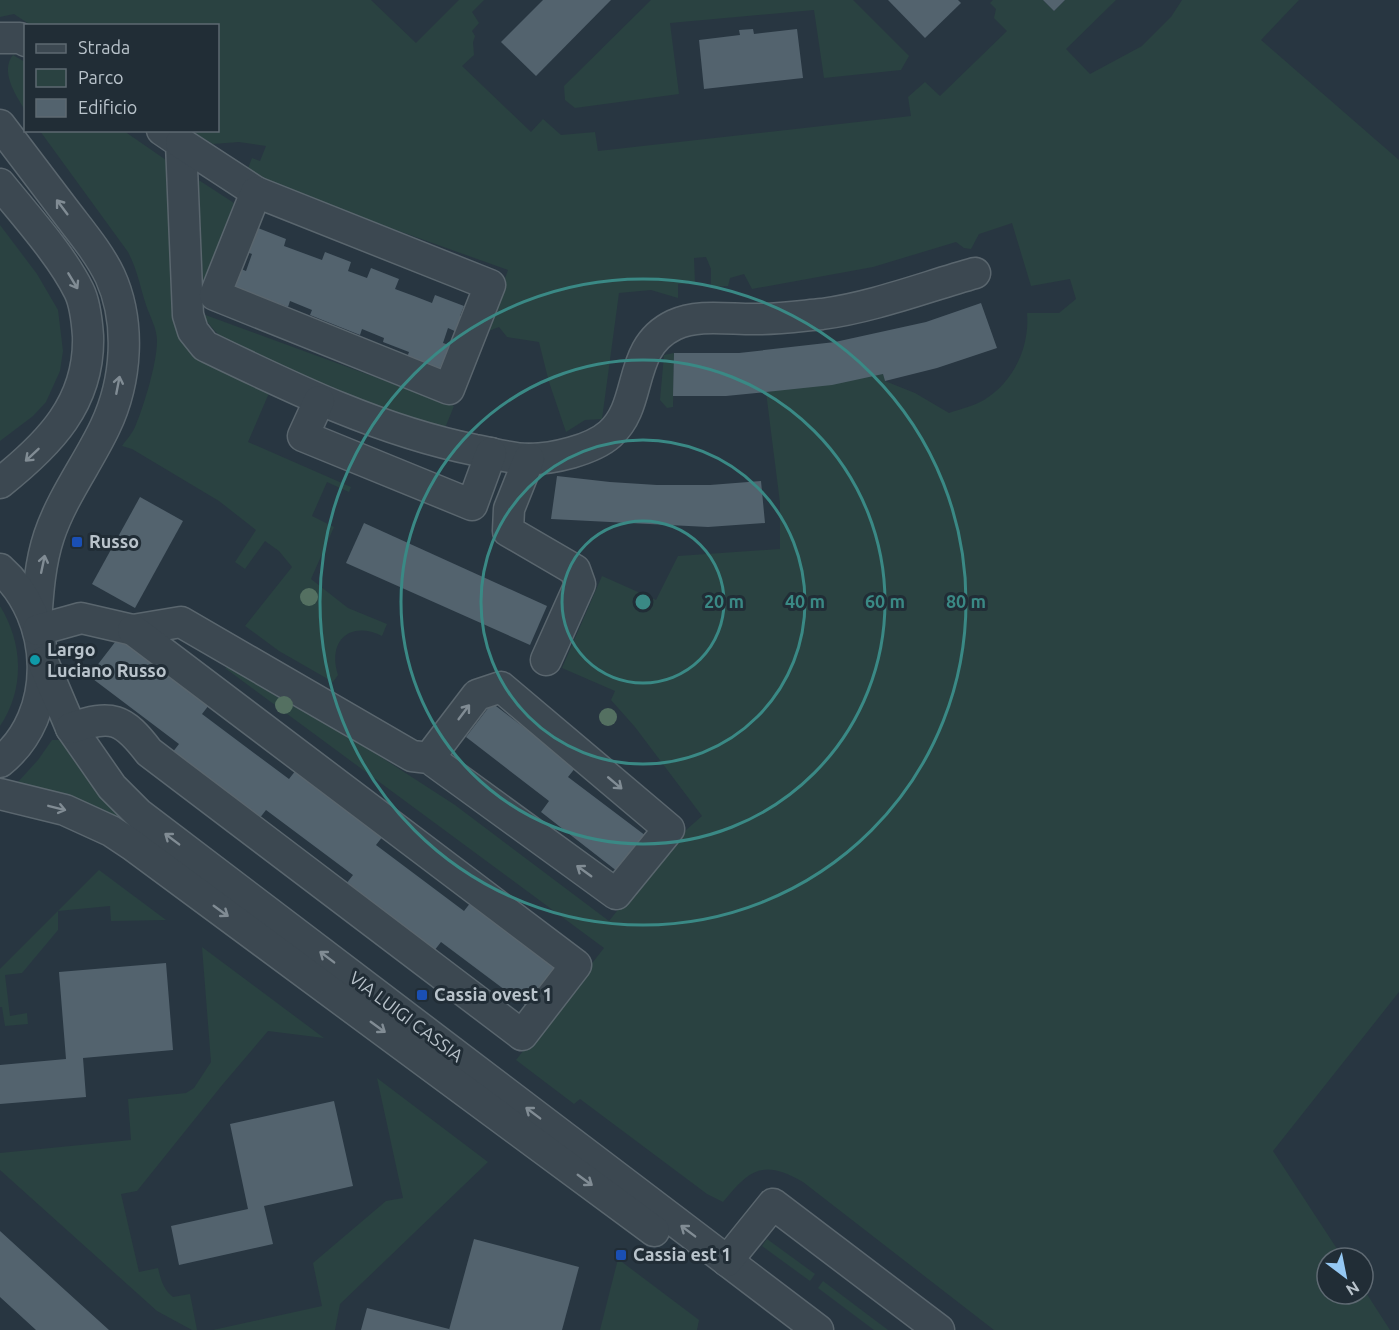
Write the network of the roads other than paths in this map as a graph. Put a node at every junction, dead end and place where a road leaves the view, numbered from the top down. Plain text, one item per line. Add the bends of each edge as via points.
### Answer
1 (0, 38) edge
2 (24, 40) edge
3 (0, 125) edge
4 (171, 137) edge
5 (0, 184) edge
6 (256, 192) junction
7 (975, 273) dead end
8 (319, 401) junction
9 (491, 453) junction
10 (529, 459) junction
11 (0, 483) edge
12 (0, 569) edge
13 (37, 626) junction
14 (133, 630) junction
15 (546, 660) dead end
16 (43, 662) junction
17 (71, 728) junction
18 (429, 759) junction
19 (0, 762) edge
20 (0, 794) edge
21 (727, 1261) junction
22 (788, 1330) edge
23 (818, 1330) edge
24 (939, 1330) edge

1 - 2 street
13 -> 3 street via 39,583 49,537 106,425 118,390 123,328 110,276 95,251
4 - 6 street
4 - 8 street via 188,315 193,331 205,346
5 -> 11 street via 66,268 80,293 88,351 77,398 64,421
6 - 6 street via 490,285 449,389 215,295
7 - 10 street via 825,313 761,319 699,318 675,324 653,338 639,366 626,413 610,434 590,447
8 - 9 street via 443,444
8 - 9 street via 303,436 472,505
9 - 10 street
10 - 15 street via 509,509 508,531 575,570 580,584
12 - 13 street via 24,598
13 - 14 street via 81,618
13 - 16 street
14 - 17 street via 576,965 522,1035 149,752 120,722 94,720
14 - 18 street via 181,622 411,756
16 - 17 street, VIA LUIGI CASSIA
16 - 19 street via 34,714 21,738
21 -> 17 street, VIA LUIGI CASSIA via 139,814 112,787
18 -> 18 street via 477,695 501,687 669,829 616,894
20 -> 22 street, VIA LUIGI CASSIA via 65,810 132,845
21 - 23 street, VIA LUIGI CASSIA
21 - 24 street via 773,1204

